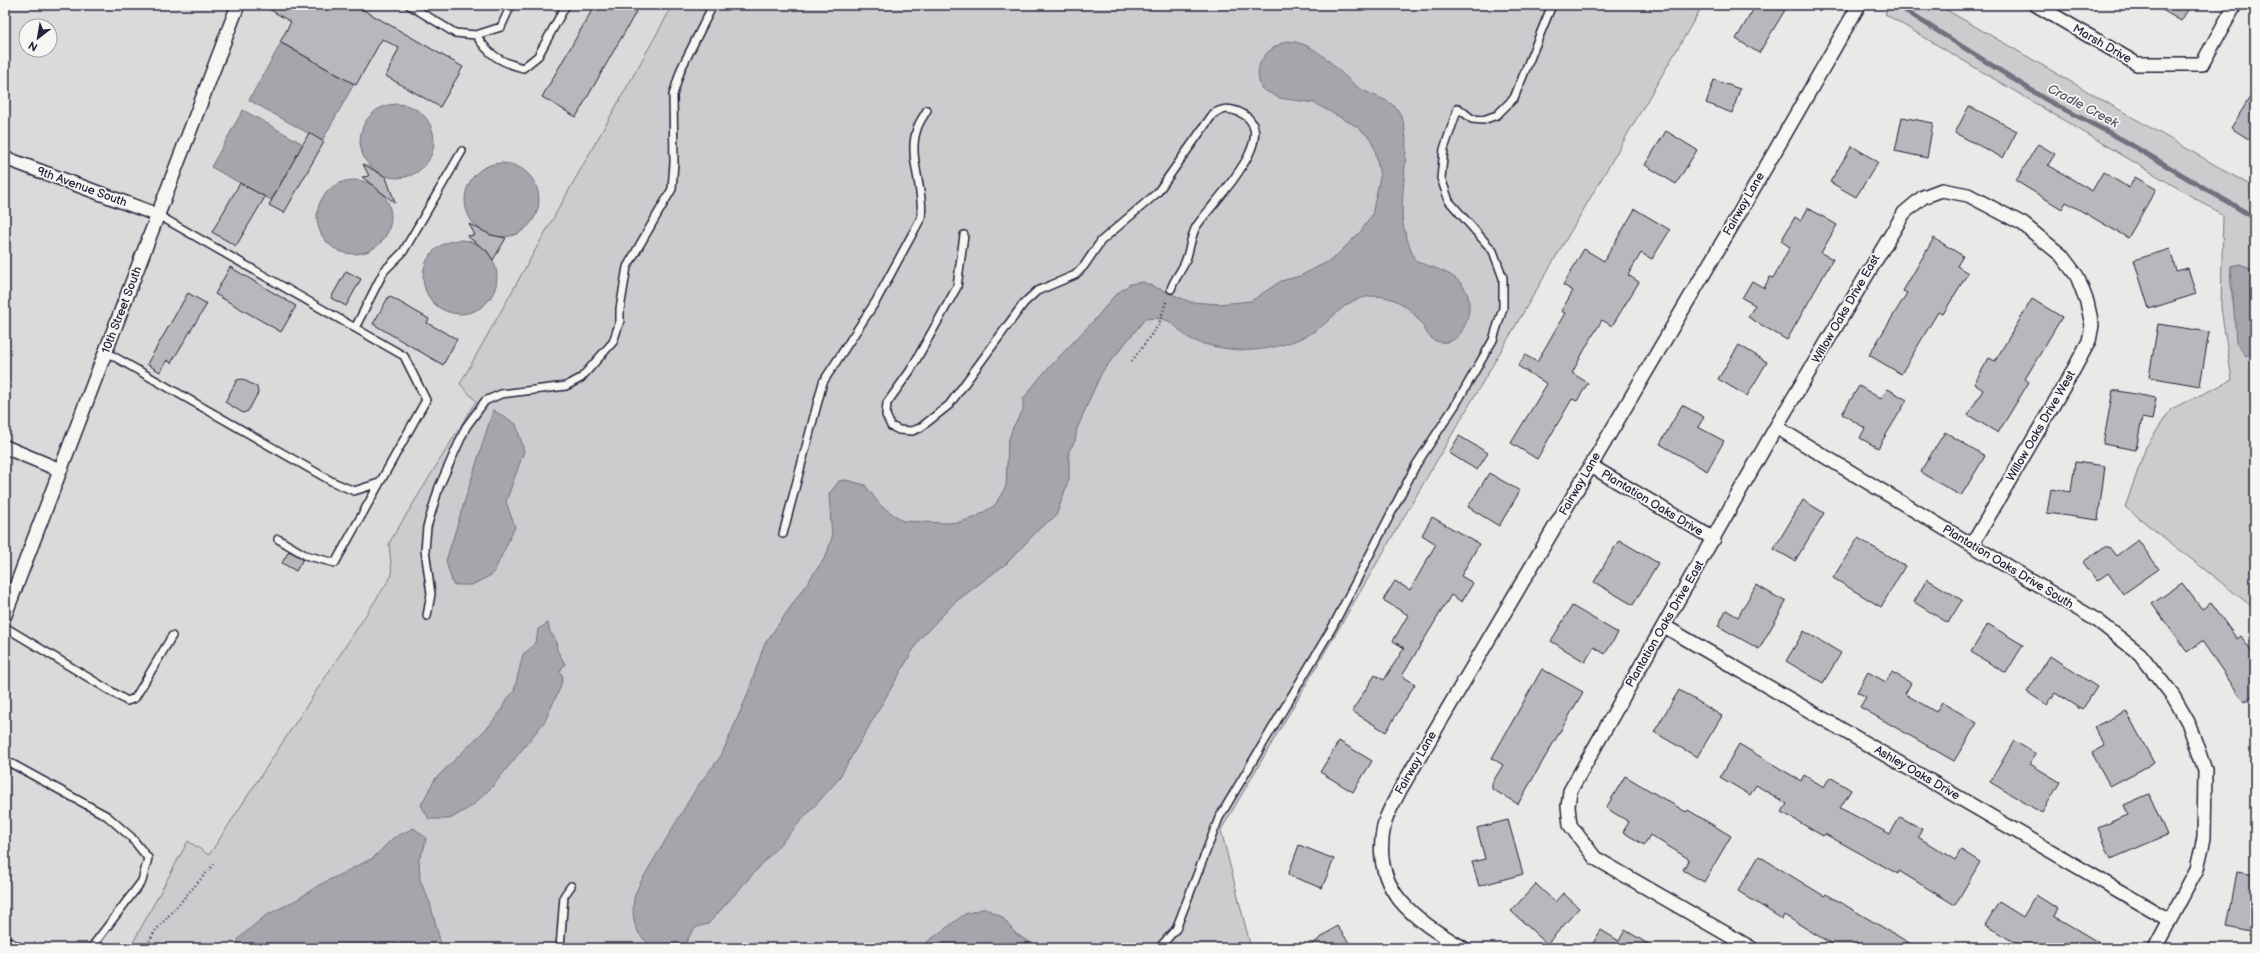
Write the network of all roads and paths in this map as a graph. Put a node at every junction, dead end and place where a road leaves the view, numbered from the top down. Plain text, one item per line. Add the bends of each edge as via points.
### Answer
1 (238, 5) edge
2 (409, 5) edge
3 (512, 5) edge
4 (566, 5) edge
5 (713, 5) edge
6 (1552, 5) edge
7 (1859, 5) edge
8 (2036, 5) edge
9 (2235, 5) edge
10 (476, 35) junction
11 (927, 110) dead end
12 (462, 151) dead end
13 (5, 158) edge
14 (158, 215) junction
15 (964, 235) dead end
16 (1171, 289) joint
17 (2087, 302) joint
18 (354, 328) junction
19 (106, 352) junction
20 (1132, 361) dead end
21 (1776, 427) junction
22 (5, 447) edge
23 (1591, 466) junction
24 (60, 470) junction
25 (379, 483) junction
26 (783, 534) dead end
27 (278, 539) dead end
28 (1714, 540) junction
29 (1972, 545) junction
30 (5, 615) edge
31 (427, 616) dead end
32 (1664, 626) junction
33 (5, 627) edge
34 (172, 636) dead end
35 (5, 760) edge
36 (215, 863) dead end
37 (571, 886) dead end
38 (2169, 920) junction
39 (5, 940) edge
40 (21, 948) edge
41 (91, 948) edge
42 (145, 948) edge
43 (560, 948) edge
44 (1159, 948) edge
45 (1463, 948) edge
46 (1751, 948) edge
47 (2155, 948) edge

1 - 14 street, 10th Street South
2 - 10 lane via 455,33
3 - 10 lane via 501,27
4 - 10 lane via 538,56 523,68 505,64 485,49
5 - 31 lane via 681,69 673,95 672,189 628,267 620,321 612,342 581,378 566,386 501,394 485,401 466,427 439,487 427,527 425,550 431,594
6 - 44 lane via 1514,98 1497,114 1483,120 1472,119 1458,108 1444,149 1441,178 1449,201 1493,251 1503,278 1503,308 1493,340 1456,404 1416,465 1333,626 1219,818 1176,929
7 - 23 street, Fairway Lane
8 - 9 street, Marsh Drive via 2137,64 2202,64
11 - 26 lane via 916,129 914,147 922,205 921,218 876,301 823,382
12 - 18 lane via 403,252 384,271
13 - 14 street, 9th Avenue South
14 - 18 lane
14 - 19 street, 10th Street South
15 - 16 lane via 957,287 910,371 887,403 886,415 891,426 899,430 912,431 920,428 949,405 1024,303 1037,291 1075,275 1101,241 1157,193 1213,114 1222,109 1232,109 1252,122 1255,130 1254,144 1248,160 1196,228 1185,262
16 - 20 path via 1159,324
17 - 21 street, Willow Oaks Drive East via 2077,276 2061,255 2023,224 1968,195 1942,190 1923,197 1900,219
17 - 29 street, Willow Oaks Drive West via 2092,325 2089,341
18 - 25 lane via 404,356 426,400
19 - 24 street, 10th Street South
19 - 25 lane via 333,482 354,491
21 - 28 street, Plantation Oaks Drive East
21 - 29 street, Plantation Oaks Drive South
22 - 24 street
23 - 28 street, Plantation Oaks Drive
23 - 45 street, Fairway Lane via 1400,790 1384,825 1380,859 1390,889 1419,919
24 - 30 street, 10th Street South
25 - 27 lane via 334,563 305,555
28 - 32 street, Plantation Oaks Drive East
29 - 38 street, Plantation Oaks Drive South via 2098,621 2140,654 2173,696 2188,722 2205,770 2204,838 2197,869
32 - 38 street, Ashley Oaks Drive
32 - 46 street, Plantation Oaks Drive East via 1570,791 1570,825 1595,858
33 - 34 lane via 127,701 135,698
35 - 41 lane via 107,816 148,858 142,881
36 - 42 path via 156,930
37 - 43 lane via 564,896
38 - 47 street, Plantation Oaks Drive South
39 - 40 lane

